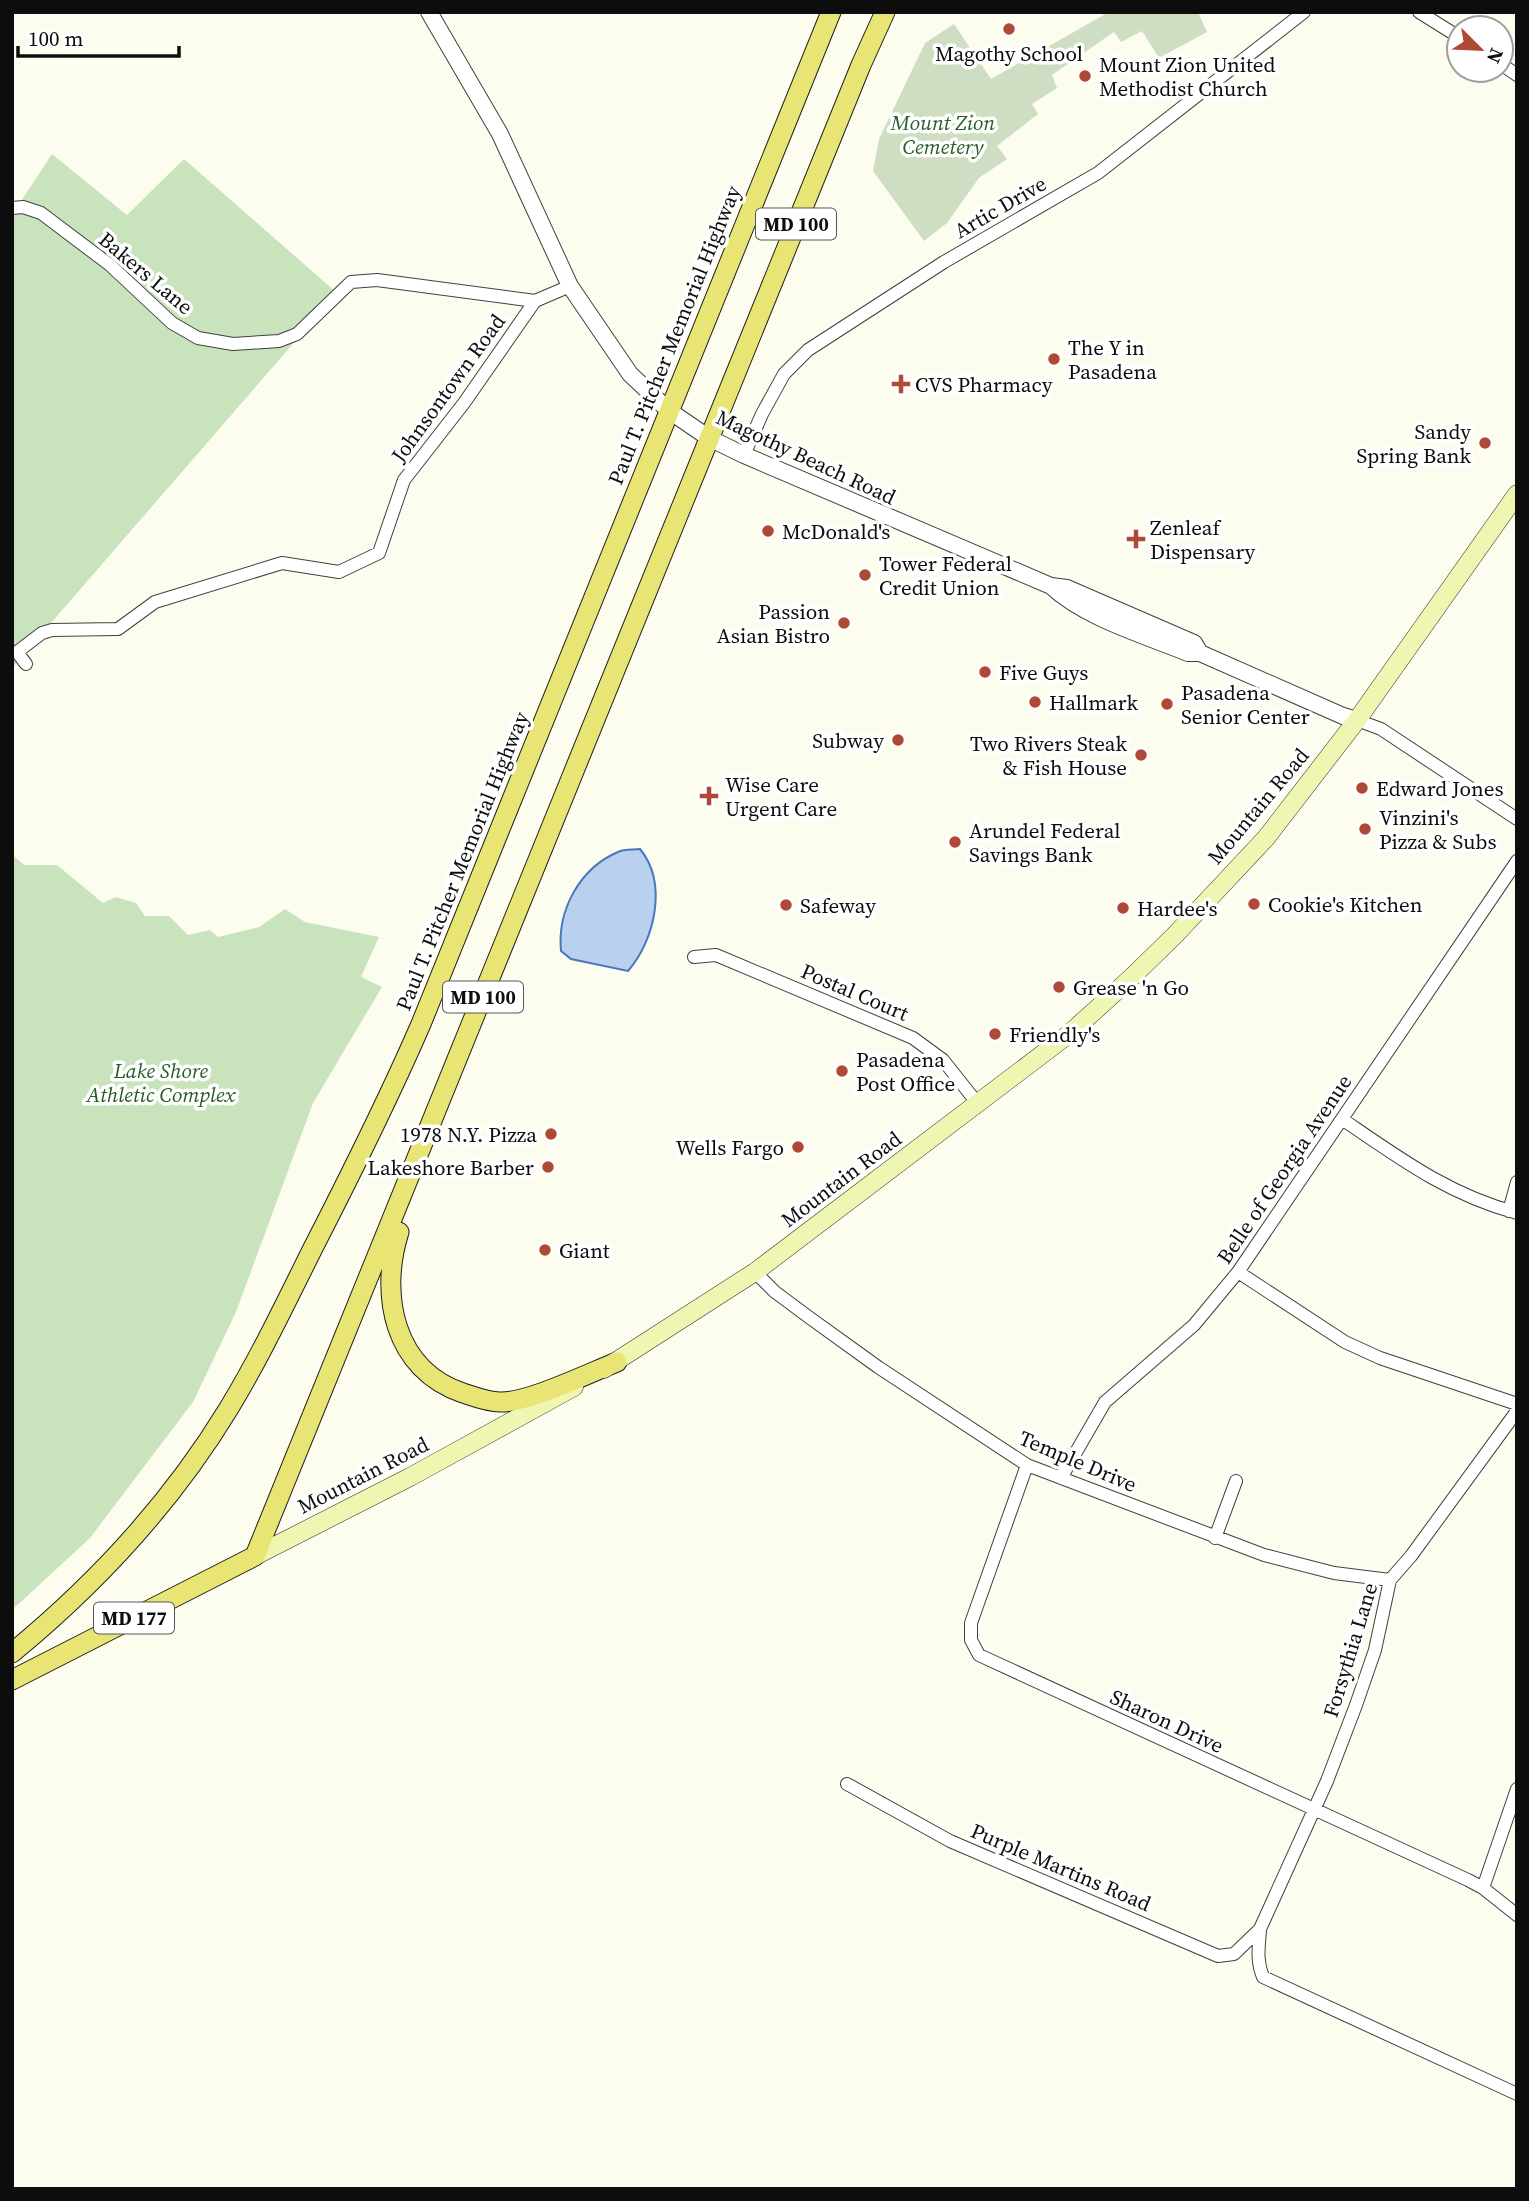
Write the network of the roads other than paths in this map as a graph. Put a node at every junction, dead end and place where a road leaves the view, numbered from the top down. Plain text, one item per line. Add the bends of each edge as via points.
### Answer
1 (429, 12) edge
2 (831, 12) edge
3 (885, 12) edge
4 (1304, 12) edge
5 (1419, 12) edge
6 (1445, 28) edge
7 (12, 208) edge
8 (570, 286) junction
9 (535, 301) junction
10 (668, 410) junction
11 (709, 438) junction
12 (744, 455) junction
13 (1517, 494) edge
14 (26, 664) dead end
15 (1357, 720) junction
16 (1517, 819) edge
17 (1517, 861) edge
18 (694, 957) dead end
19 (444, 1093) junction
20 (978, 1104) junction
21 (1342, 1119) junction
22 (1517, 1182) edge
23 (1513, 1212) edge
24 (755, 1272) junction
25 (1238, 1272) junction
26 (617, 1362) junction
27 (1517, 1404) edge
28 (1517, 1411) edge
29 (1027, 1465) junction
30 (1061, 1478) junction
31 (1236, 1481) dead end
32 (1215, 1538) junction
33 (255, 1556) junction
34 (1390, 1580) junction
35 (12, 1653) edge
36 (12, 1680) edge
37 (847, 1784) dead end
38 (1517, 1789) edge
39 (1315, 1810) junction
40 (1483, 1888) junction
41 (1517, 1915) edge
42 (1260, 1929) junction
43 (1517, 2094) edge

1 - 8 street, Magothy Beach Road via 500,134
2 - 10 main road, Paul T. Pitcher Memorial Highway / MD 100
3 - 11 main road, MD 100
4 - 12 street, Artic Drive via 1098,173 944,262 808,350 784,374
5 - 6 street
7 - 9 street, Bakers Lane via 41,213 110,265 172,323 198,338 233,344 279,341 297,334 351,282 377,280
8 - 9 street
8 - 10 street, Magothy Beach Road via 630,374
9 - 14 street, Johnsontown Road via 404,480 379,553 339,572 282,563 155,602 118,629 42,633 18,652
10 - 11 street, Magothy Beach Road
10 - 35 main road, Paul T. Pitcher Memorial Highway / MD 100 via 398,1076 254,1364 200,1452 141,1530 84,1590
11 - 12 street, Magothy Beach Road
11 - 19 main road, MD 100
12 - 15 street, Magothy Beach Road via 1051,586 1063,598 1104,618
13 - 15 main road, Mountain Road / MD 177
15 - 16 street via 1381,729
15 - 20 main road, Mountain Road / MD 177 via 1266,838 1175,935 1069,1034
17 - 21 street, Belle of Georgia Avenue
18 - 20 street, Postal Court via 716,955 913,1038 943,1060
19 - 26 main road via 390,1272 390,1299 406,1349 438,1381 501,1403 526,1398
19 - 33 main road, MD 100
20 - 24 main road, Mountain Road / MD 177
21 - 23 street via 1432,1180
21 - 25 street, Belle of Georgia Avenue
22 - 23 street
24 - 26 main road, Mountain Road / MD 177
24 - 29 street, Temple Drive via 775,1292 878,1367
25 - 27 street via 1345,1342
25 - 30 street, Belle of Georgia Avenue via 1194,1325 1105,1402
26 - 33 main road, Mountain Road / MD 177 via 410,1478
28 - 34 street, Forsythia Lane
29 - 30 street, Temple Drive
29 - 39 street, Sharon Drive via 971,1622 971,1640 979,1655
30 - 32 street, Temple Drive
31 - 32 street
32 - 34 street, Temple Drive via 1300,1566
33 - 36 main road, Mountain Road / MD 177
34 - 39 street, Forsythia Lane via 1375,1650
37 - 42 street, Purple Martins Road via 950,1841 1219,1956 1234,1954
38 - 40 street
39 - 40 street, Sharon Drive
39 - 42 street, Purple Martins Road
40 - 41 street, Sharon Drive
42 - 43 street, Purple Martins Road via 1257,1951 1263,1977

